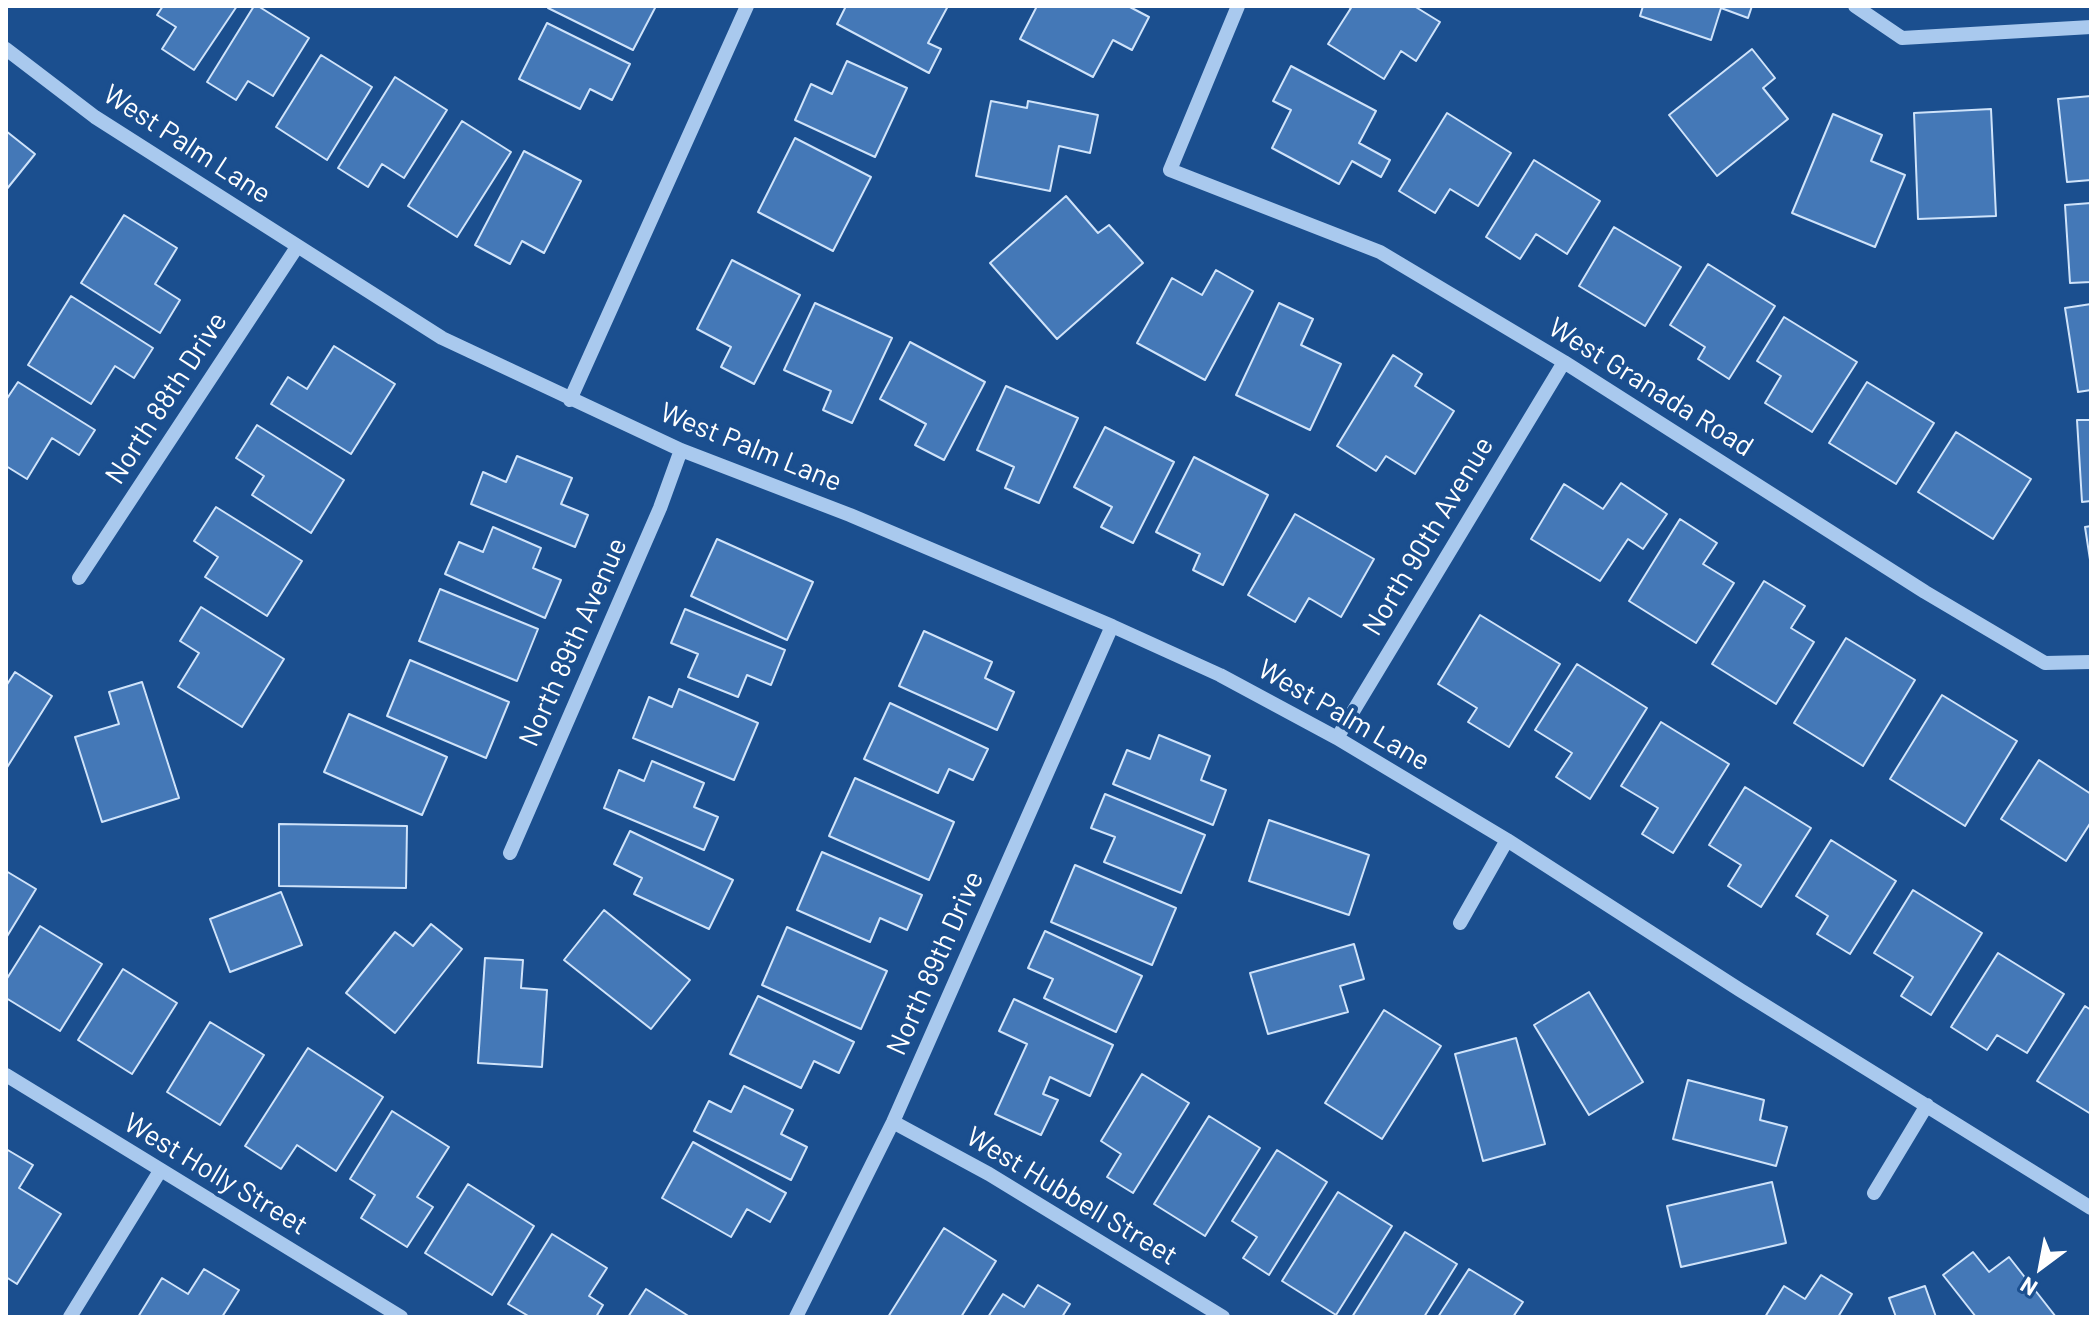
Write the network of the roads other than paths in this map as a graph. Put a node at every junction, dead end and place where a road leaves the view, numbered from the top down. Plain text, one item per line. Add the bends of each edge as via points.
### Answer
1 (747, 6) edge
2 (1238, 6) edge
3 (1855, 6) edge
4 (2091, 27) edge
5 (6, 49) edge
6 (297, 247) junction
7 (1564, 362) junction
8 (570, 400) junction
9 (681, 450) junction
10 (79, 578) dead end
11 (1112, 626) junction
12 (2091, 662) edge
13 (1337, 738) junction
14 (1507, 840) junction
15 (510, 853) dead end
16 (1460, 923) dead end
17 (6, 1075) edge
18 (1927, 1105) junction
19 (893, 1122) junction
20 (160, 1171) junction
21 (1874, 1193) dead end
22 (2091, 1208) edge
23 (70, 1317) edge
24 (401, 1317) edge
25 (796, 1317) edge
26 (1223, 1317) edge

1 - 8 street
2 - 7 street, West Granada Road via 1170,170 1380,252
3 - 4 street via 1902,38
5 - 6 street, West Palm Lane via 95,117
6 - 8 street, West Palm Lane via 442,338
6 - 10 street, North 88th Drive
7 - 12 street, West Granada Road via 2045,663
7 - 13 street, North 90th Avenue
8 - 9 street, West Palm Lane
9 - 11 street, West Palm Lane
9 - 15 street, North 89th Avenue
11 - 13 street, West Palm Lane via 1220,675
11 - 19 street, North 89th Drive
13 - 14 street, West Palm Lane
14 - 16 street
14 - 18 street, West Palm Lane
17 - 20 street, West Holly Street
18 - 21 street
18 - 22 street, West Palm Lane
19 - 25 street, North 89th Drive
19 - 26 street, West Hubbell Street via 989,1174
20 - 23 street
20 - 24 street, West Holly Street

